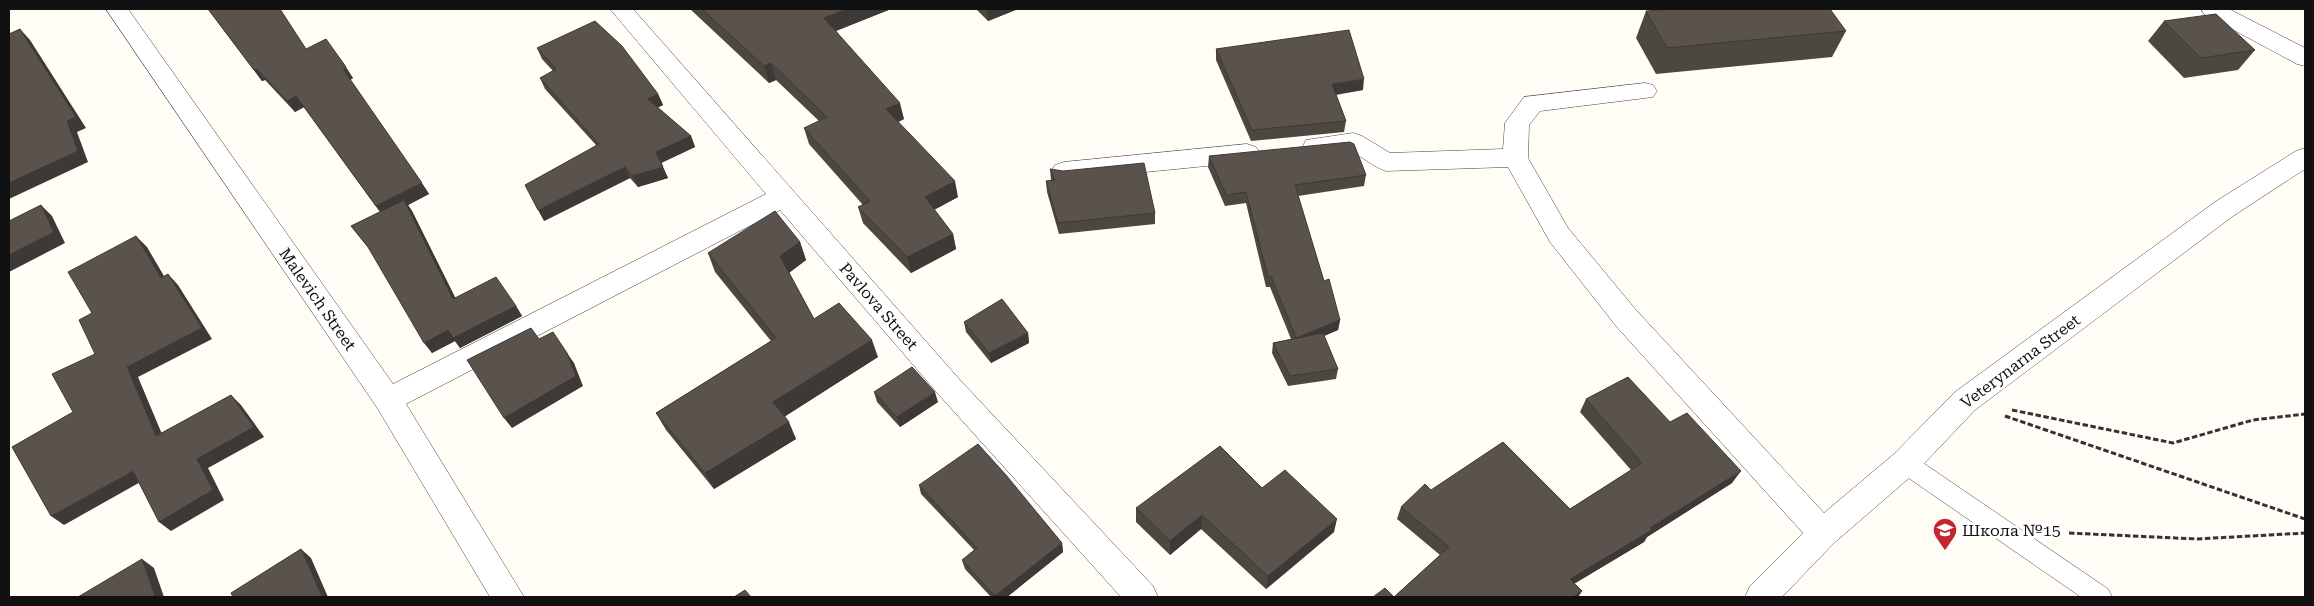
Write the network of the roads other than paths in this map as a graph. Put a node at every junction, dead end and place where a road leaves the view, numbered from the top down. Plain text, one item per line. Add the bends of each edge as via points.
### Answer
1 (117, 9) edge
2 (621, 9) edge
3 (2212, 9) edge
4 (2305, 58) edge
5 (1645, 91) dead end
6 (1295, 148) edge
7 (1266, 151) edge
8 (2305, 157) edge
9 (1515, 158) junction
10 (1064, 171) edge
11 (784, 196) junction
12 (388, 400) junction
13 (1905, 462) junction
14 (1823, 533) junction
15 (508, 597) edge
16 (1142, 597) edge
17 (1761, 597) edge
18 (2100, 597) edge

1 - 12 street, Malevich Street
2 - 11 street, Pavlova Street
3 - 4 street
5 - 9 street via 1533,103 1517,122
6 - 9 street via 1353,142 1386,162
7 - 10 street
8 - 13 street, Veterynarna Street via 2224,209 1965,401
9 - 14 street via 1560,234 1626,318
11 - 12 street
11 - 16 street, Pavlova Street via 950,388
12 - 15 street, Malevich Street
13 - 14 street, Veterynarna Street
13 - 18 lane
14 - 17 street, Veterynarna Street

